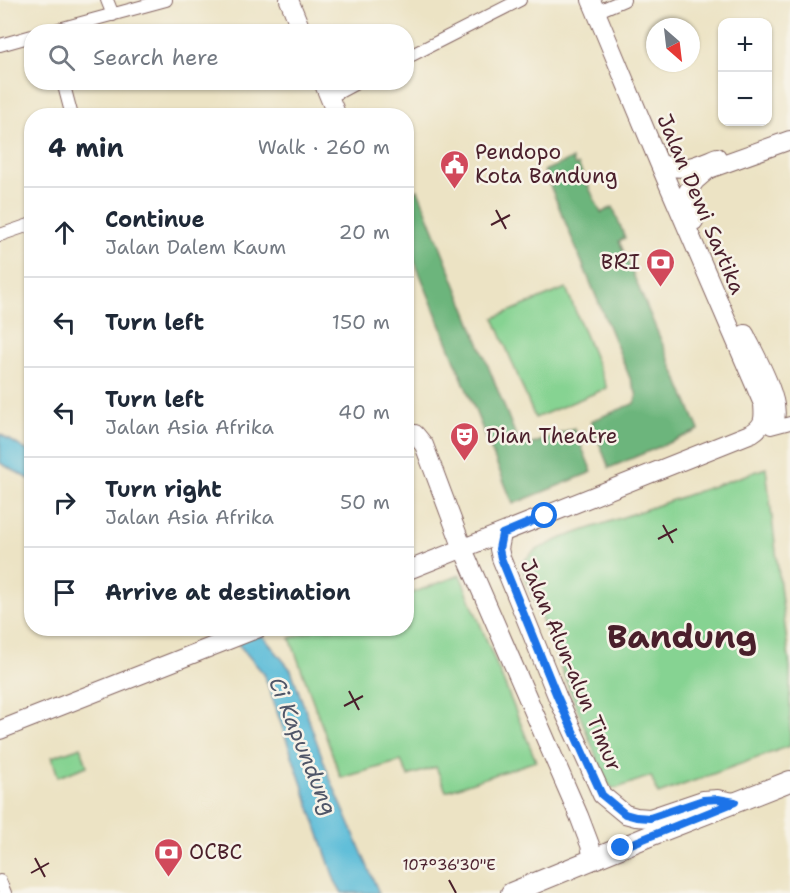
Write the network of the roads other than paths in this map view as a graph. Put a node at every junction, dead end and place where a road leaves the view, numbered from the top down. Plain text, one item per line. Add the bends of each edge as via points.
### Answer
1 (107, 0) edge
2 (166, 0) edge
3 (289, 0) edge
4 (520, 0) edge
5 (624, 0) edge
6 (594, 6) edge
7 (113, 15) junction
8 (76, 24) edge
9 (299, 24) edge
10 (24, 38) edge
11 (0, 45) edge
12 (414, 54) edge
13 (65, 90) edge
14 (326, 90) edge
15 (70, 108) edge
16 (334, 108) edge
17 (790, 131) edge
18 (790, 140) edge
19 (659, 163) junction
20 (24, 227) edge
21 (0, 235) edge
22 (726, 307) junction
23 (790, 423) edge
24 (766, 427) junction
25 (414, 434) edge
26 (502, 534) junction
27 (463, 549) junction
28 (414, 568) edge
29 (240, 636) edge
30 (0, 730) edge
31 (790, 781) edge
32 (735, 802) junction
33 (593, 859) junction
34 (0, 881) edge
35 (535, 889) edge
36 (4, 893) edge
37 (511, 893) edge

1 - 7 street
2 - 7 street
3 - 9 street
4 - 12 street
5 - 6 street
6 - 19 street, Jalan Dewi Sartika
7 - 8 street
10 - 11 street
13 - 15 street
14 - 16 street
17 - 19 street via 681,169
18 - 22 street via 709,170 688,191 688,203
19 - 22 street, Jalan Dewi Sartika
20 - 21 street
22 - 24 street, Jalan Dewi Sartika via 763,404
23 - 24 street
24 - 26 street
25 - 27 street via 424,446
26 - 27 street
26 - 32 street, Jalan Alun-alun Timur via 501,558 602,795 625,814 650,818 703,800
27 - 28 street
27 - 33 street via 579,816
29 - 30 street
31 - 32 main road
32 - 33 main road
33 - 35 main road
34 - 36 street
35 - 37 main road

